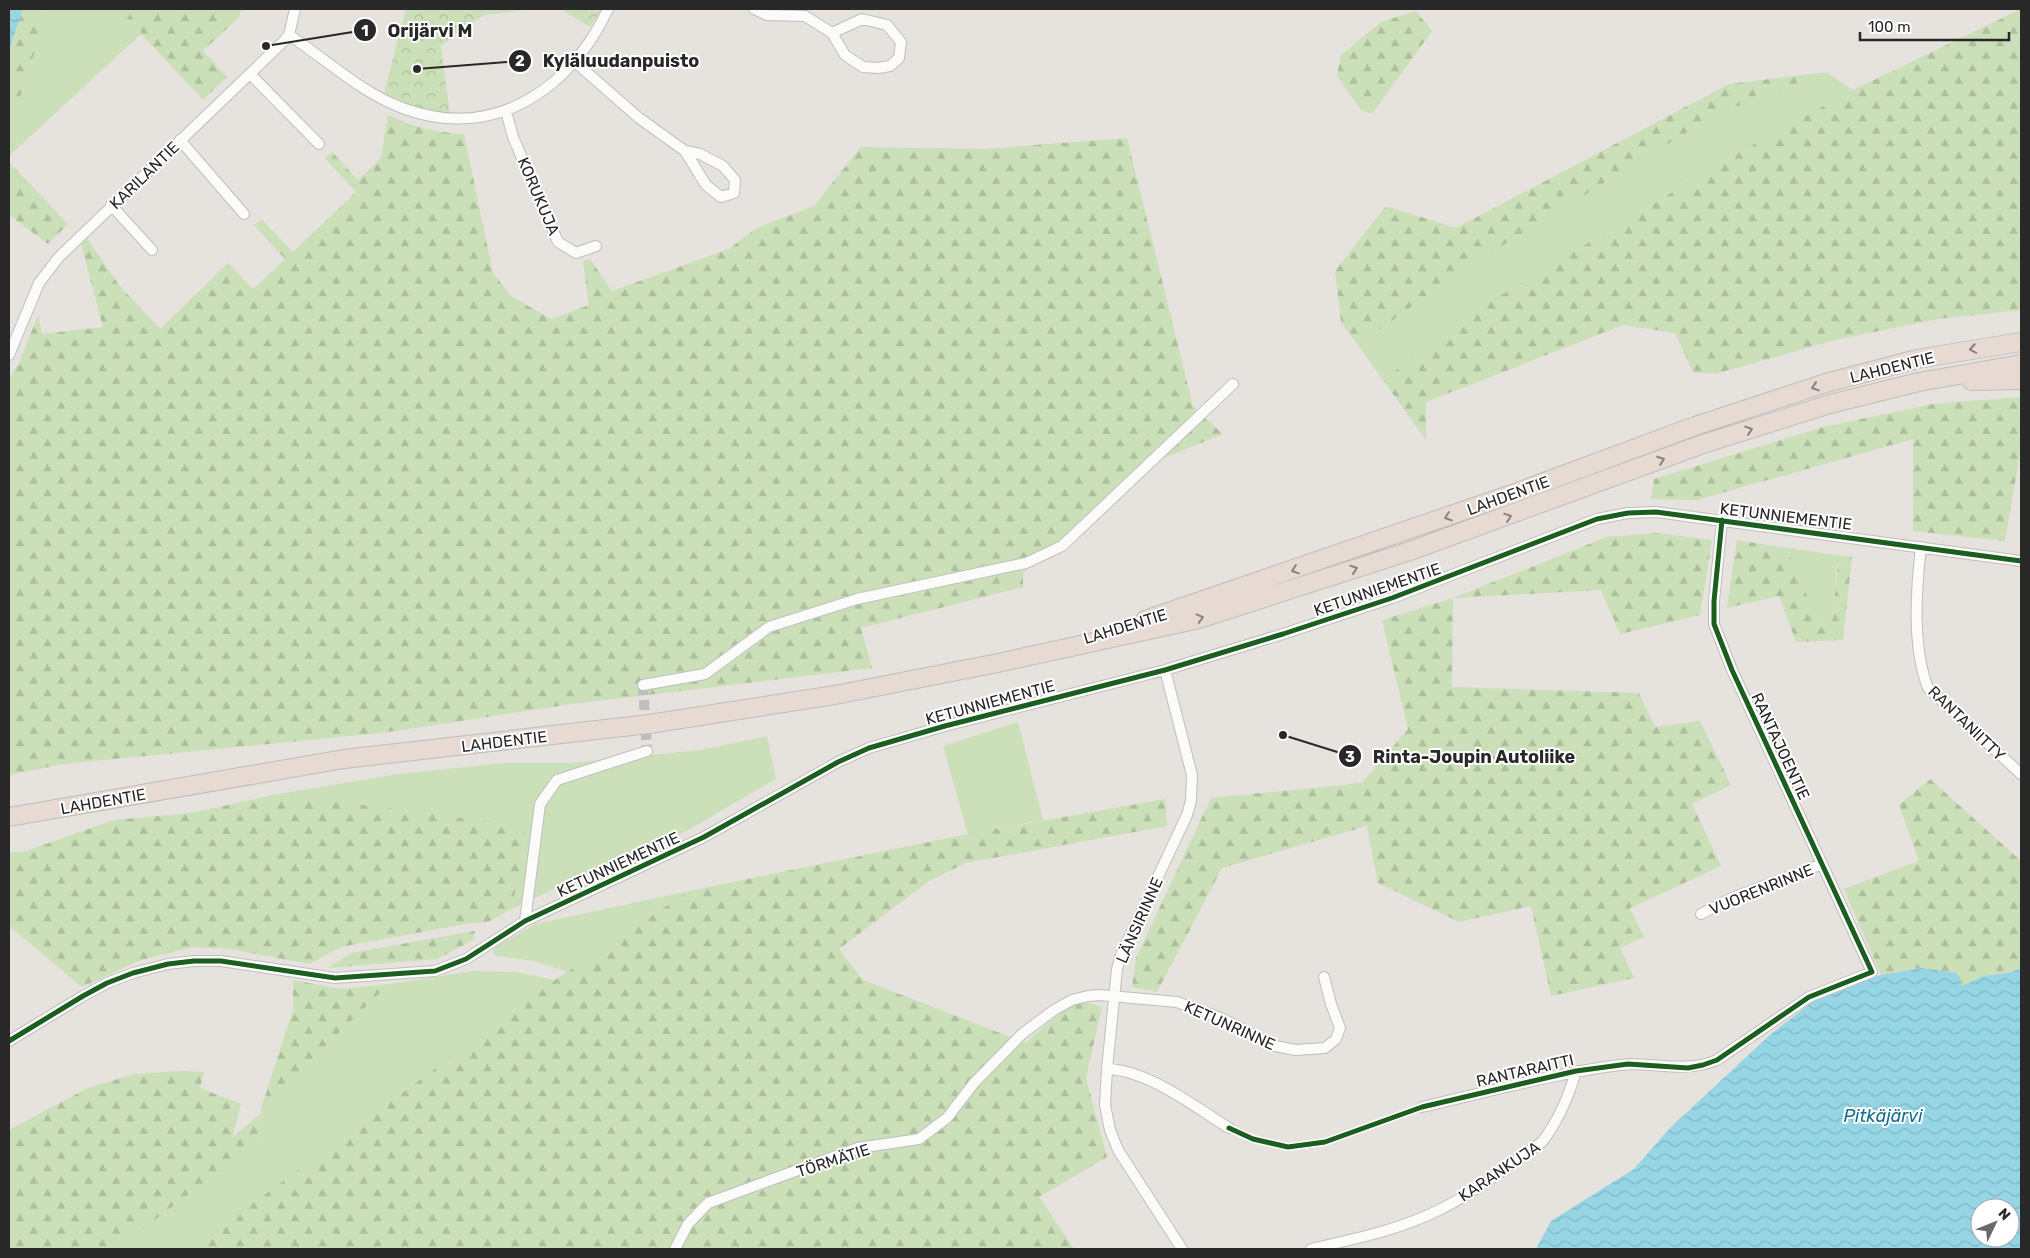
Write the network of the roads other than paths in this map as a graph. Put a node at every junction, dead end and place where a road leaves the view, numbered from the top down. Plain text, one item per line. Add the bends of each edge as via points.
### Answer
1 (295, 9) edge
2 (608, 9) edge
3 (754, 9) edge
4 (832, 33) junction
5 (289, 35) junction
6 (575, 62) junction
7 (250, 74) junction
8 (506, 111) junction
9 (180, 140) junction
10 (319, 144) dead end
11 (685, 151) junction
12 (112, 205) junction
13 (244, 214) dead end
14 (596, 246) dead end
15 (152, 250) dead end
16 (2021, 342) edge
17 (9, 355) edge
18 (2021, 364) edge
19 (2021, 380) edge
20 (1919, 382) junction
21 (1233, 384) dead end
22 (1722, 520) junction
23 (1921, 547) junction
24 (2021, 561) edge
25 (998, 663) junction
26 (1166, 670) junction
27 (643, 685) dead end
28 (648, 751) dead end
29 (2021, 774) edge
30 (9, 817) edge
31 (1822, 864) junction
32 (1701, 914) dead end
33 (525, 921) junction
34 (1872, 972) joint
35 (1324, 977) dead end
36 (1114, 996) junction
37 (9, 1041) edge
38 (1106, 1069) junction
39 (1576, 1071) junction
40 (1422, 1107) dead end
41 (1229, 1128) dead end
42 (675, 1249) edge
43 (1182, 1249) edge
44 (1311, 1249) edge

1 - 5 street
2 - 6 street via 588,47
3 - 4 street via 767,15 805,16
4 - 4 street via 862,19 888,25 900,42 899,58 890,66 863,67 845,55
5 - 7 street, KARILANTIE
5 - 8 street via 369,91 404,108 432,116 469,119
6 - 8 street via 536,96
6 - 11 street via 640,118
7 - 9 street, KARILANTIE
7 - 10 street
8 - 14 street, KORUKUJA via 558,242 576,253
9 - 12 street, KARILANTIE
9 - 13 street
11 - 11 street via 700,154 723,166 735,180 734,193 721,197 706,185
12 - 15 street
12 - 17 street, KARILANTIE via 38,283
16 -> 25 highway, LAHDENTIE via 1918,359 1826,383 1695,426 1512,494 1192,605
18 - 20 highway, LAHDENTIE
19 - 20 highway
25 -> 20 highway, LAHDENTIE via 1199,619 1410,551 1712,442 1830,404
21 - 27 street via 1062,546 1026,563 857,599 769,628 705,674
22 - 23 street, KETUNNIEMENTIE
22 - 26 street, KETUNNIEMENTIE via 1656,512 1597,519 1392,598
22 - 31 street, RANTAJOENTIE via 1714,624
23 - 24 street, KETUNNIEMENTIE
23 - 29 street, RANTANIITTY via 1916,601 1920,658 1928,688
25 - 30 highway, LAHDENTIE via 815,698 649,724 344,759
26 - 33 street, KETUNNIEMENTIE via 869,748 704,837
26 - 36 street, LÄNSIRINNE via 1192,775 1191,801 1188,815 1121,956
28 - 33 street via 557,780 540,804
31 - 32 street, VUORENRINNE via 1732,898
31 - 34 street, RANTAJOENTIE
33 - 37 street, KETUNNIEMENTIE via 466,959 435,971 335,978 221,961 168,964 107,983
34 - 39 street, RANTARAITTI via 1809,997 1704,1066 1628,1064
35 - 36 street, KETUNRINNE via 1340,1028 1336,1039 1325,1048 1296,1050 1275,1046 1224,1019 1177,1002
36 - 38 street, LÄNSIRINNE
36 - 42 street, TÖRMÄTIE via 1088,996 1054,1010 1022,1034 974,1083 947,1118 919,1139 858,1148 708,1203 688,1224
38 - 41 street via 1136,1075 1166,1088
38 - 43 street, LÄNSIRINNE via 1105,1105 1112,1137
39 - 40 street, RANTARAITTI
39 - 44 street, KARANKUJA via 1571,1091 1551,1132 1542,1142 1465,1196 1417,1220

